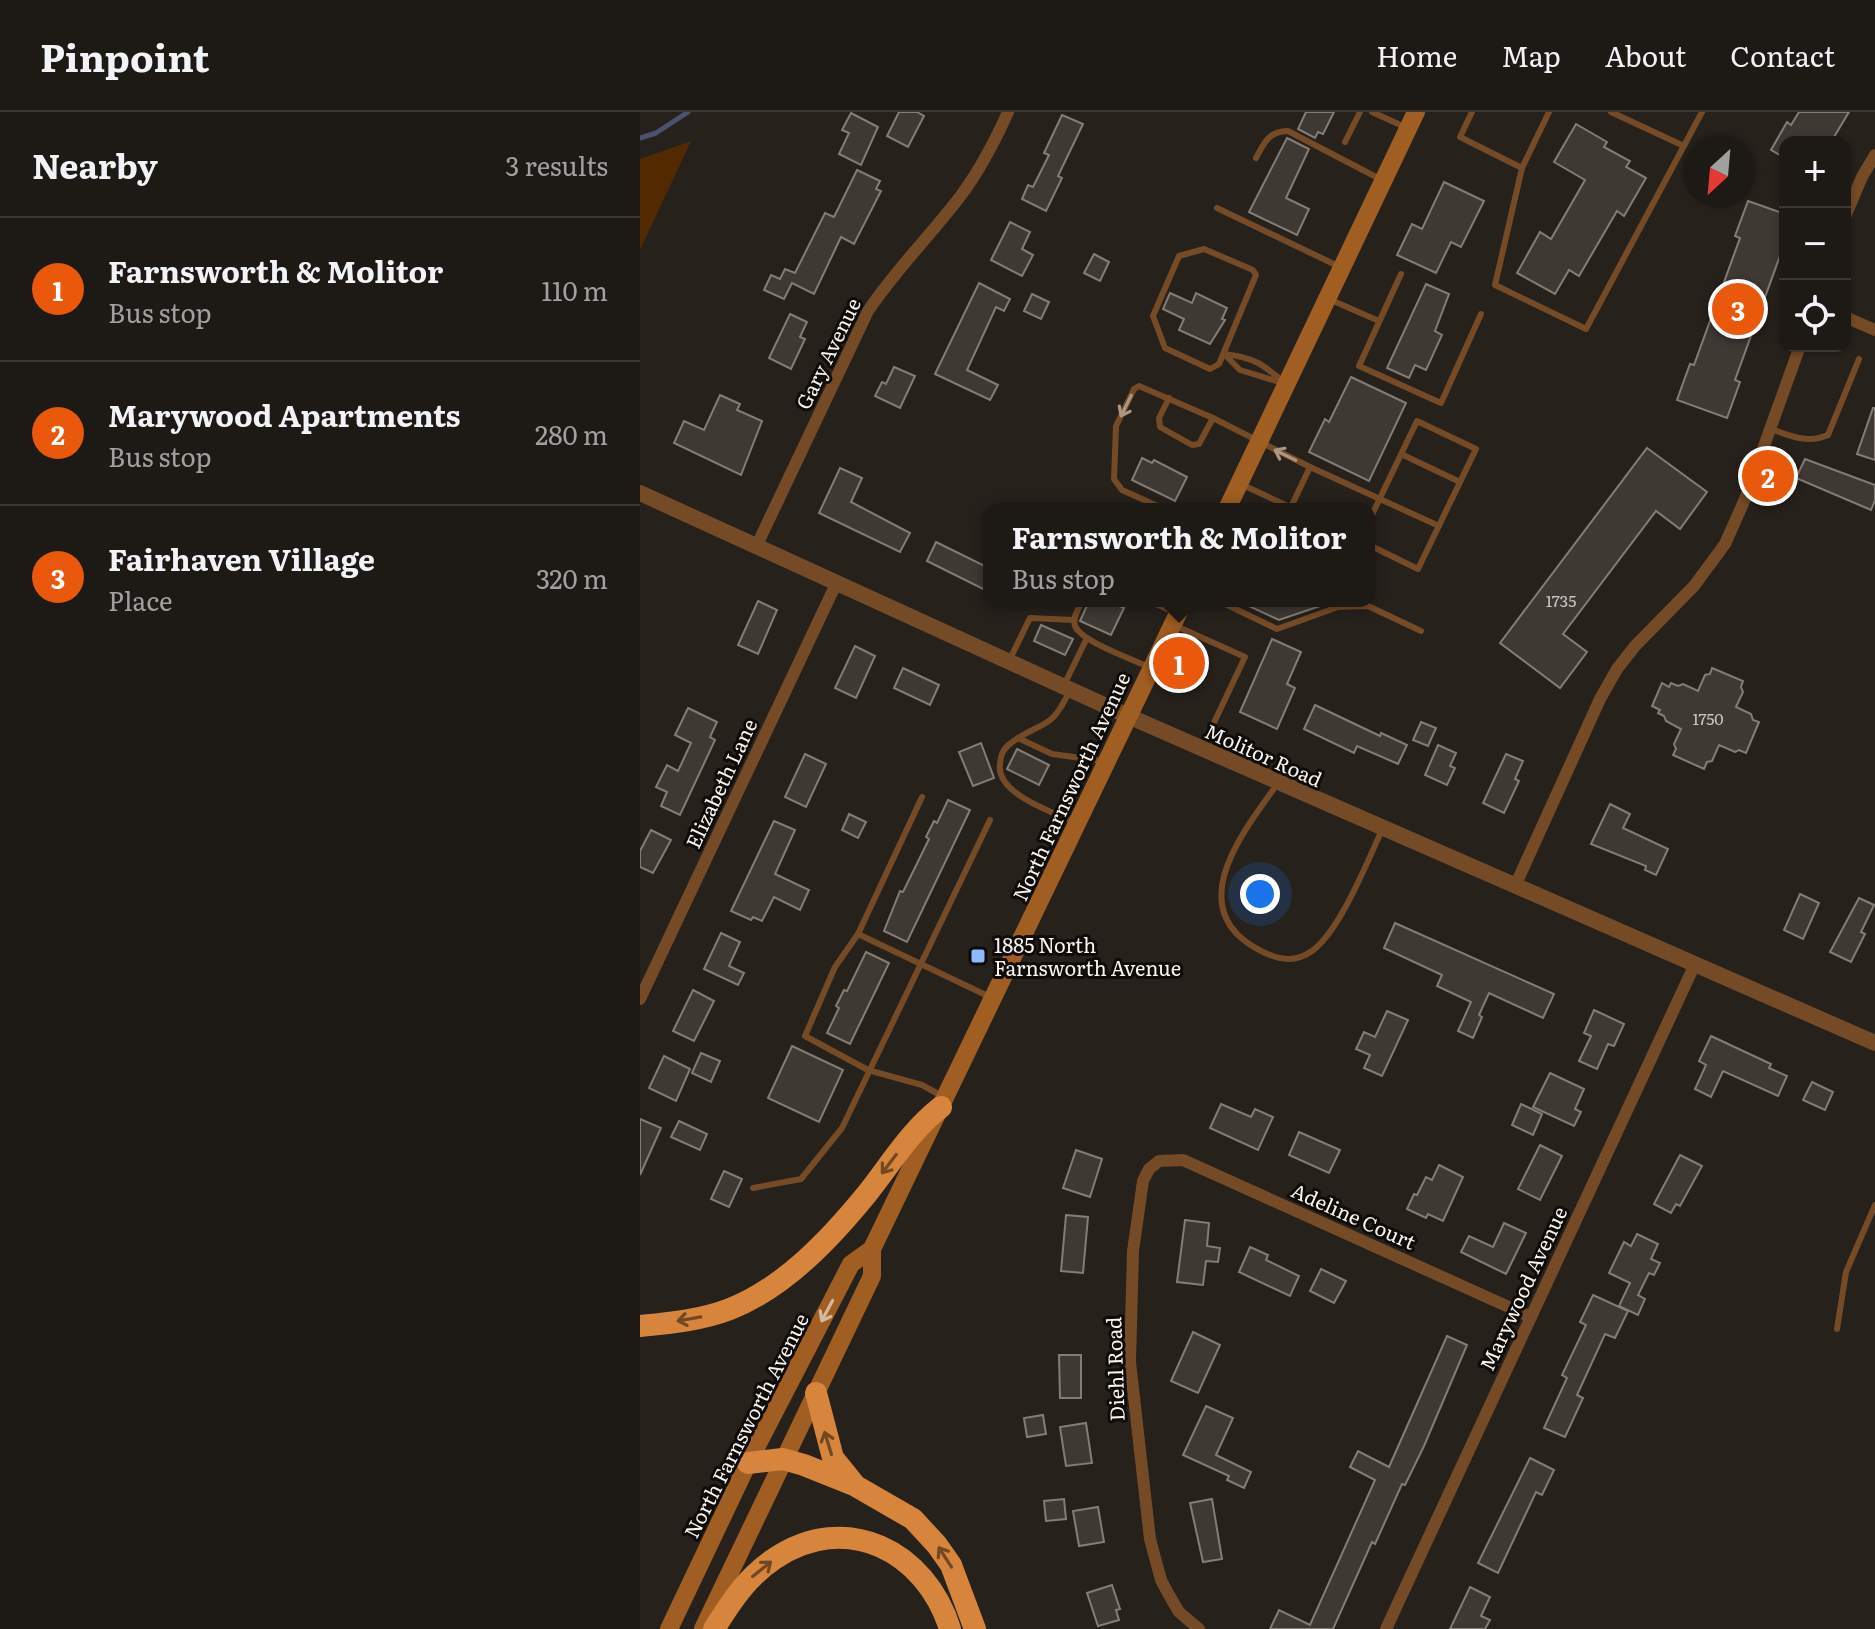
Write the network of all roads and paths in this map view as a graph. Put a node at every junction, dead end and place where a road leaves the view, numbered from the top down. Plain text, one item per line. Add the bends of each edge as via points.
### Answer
1 (1008, 112) edge
2 (1360, 112) edge
3 (1372, 112) edge
4 (1472, 112) edge
5 (1549, 112) edge
6 (1611, 112) edge
7 (1702, 112) edge
8 (1412, 120) edge
9 (1689, 136) edge
10 (1345, 142) dead end
11 (1683, 146) edge
12 (1683, 148) edge
13 (1875, 155) edge
14 (1256, 158) dead end
15 (1522, 168) junction
16 (1383, 181) junction
17 (1217, 208) dead end
18 (1849, 208) edge
19 (1342, 268) junction
20 (1401, 274) dead end
21 (1327, 298) junction
22 (1481, 314) dead end
23 (1851, 320) edge
24 (1379, 321) junction
25 (1875, 330) edge
26 (1798, 352) edge
27 (1224, 354) junction
28 (1859, 359) dead end
29 (1286, 384) junction
30 (1169, 398) junction
31 (1213, 418) junction
32 (1769, 428) junction
33 (1259, 442) junction
34 (1401, 454) junction
35 (1310, 467) junction
36 (1460, 482) junction
37 (1240, 483) junction
38 (640, 493) edge
39 (1381, 497) junction
40 (1151, 503) edge
41 (1230, 503) edge
42 (1282, 503) edge
43 (1294, 503) edge
44 (1375, 509) edge
45 (1439, 526) junction
46 (756, 547) junction
47 (1375, 548) edge
48 (836, 584) junction
49 (1079, 607) edge
50 (1231, 607) edge
51 (1338, 607) edge
52 (1370, 607) edge
53 (1178, 613) edge
54 (1074, 620) junction
55 (1421, 631) dead end
56 (1087, 638) junction
57 (1009, 662) junction
58 (1151, 668) junction
59 (1067, 688) junction
60 (1128, 716) junction
61 (1018, 738) junction
62 (1201, 748) junction
63 (1106, 761) junction
64 (1278, 783) junction
65 (922, 797) dead end
66 (990, 820) dead end
67 (1078, 824) junction
68 (1383, 828) junction
69 (1515, 886) junction
70 (858, 934) junction
71 (920, 963) junction
72 (1695, 964) junction
73 (640, 999) edge
74 (993, 999) junction
75 (1873, 1038) edge
76 (868, 1070) junction
77 (943, 1102) junction
78 (1159, 1161) joint
79 (753, 1188) dead end
80 (1875, 1205) edge
81 (872, 1249) junction
82 (1531, 1317) junction
83 (640, 1326) edge
84 (1837, 1329) dead end
85 (816, 1393) junction
86 (783, 1459) junction
87 (748, 1463) junction
88 (854, 1485) junction
89 (669, 1629) edge
90 (703, 1629) edge
91 (714, 1629) edge
92 (950, 1629) edge
93 (975, 1629) edge
94 (1199, 1629) edge
95 (1386, 1629) edge

1 - 46 street, Gary Avenue via 962,194 868,311
2 - 10 lane
3 - 8 lane
4 - 15 lane via 1460,137
5 - 15 lane
6 - 11 lane
7 - 9 lane
8 - 16 main road
12 - 15 lane via 1586,329 1495,285
13 - 18 street
14 - 16 lane via 1268,137 1288,131
16 - 19 main road
17 - 19 lane
19 - 21 main road
20 - 24 lane
21 - 24 lane
21 - 29 main road
22 - 24 lane via 1441,403 1359,366
23 - 25 street
26 - 32 street
27 - 27 lane via 1256,275 1204,249 1179,256 1153,316 1165,348 1210,369
27 - 29 lane via 1240,370
27 - 29 lane via 1264,365
28 - 32 lane via 1828,435 1818,440 1793,438
29 - 33 main road
30 - 31 lane
30 - 31 lane via 1160,427 1192,445 1199,444
30 -> 40 lane via 1143,386 1134,389 1115,430 1116,483
31 - 33 lane
32 - 69 street via 1725,544 1694,586 1617,669
35 -> 33 lane
33 - 37 main road
34 - 36 lane
34 - 36 lane via 1417,421 1441,432 1476,449
34 - 39 lane
35 - 39 lane
35 - 43 lane
36 - 45 lane
37 - 41 main road
37 - 42 lane
38 - 46 street, Molitor Road
39 - 44 lane
39 - 45 lane
45 - 47 lane via 1418,569
46 - 48 street, Molitor Road
48 - 57 street, Molitor Road
48 - 73 street, Elizabeth Lane
49 - 54 lane
50 - 51 lane via 1277,629
52 - 55 lane
53 - 58 main road, North Farnsworth Avenue
53 - 62 lane via 1245,657
54 - 56 lane
54 - 57 lane via 1030,618
56 - 58 lane
56 - 59 lane
57 - 59 street, Molitor Road
58 - 60 main road, North Farnsworth Avenue
59 - 60 street, Molitor Road
59 - 61 lane via 1057,716
60 - 62 street, Molitor Road
60 - 63 main road, North Farnsworth Avenue
61 - 63 lane via 1052,754
61 - 67 lane via 1002,752 1000,778 1010,790
62 - 64 street, Molitor Road
63 - 67 main road, North Farnsworth Avenue
64 - 68 street, Molitor Road
64 - 68 lane via 1225,870 1220,892 1229,926 1272,956 1303,956 1325,938
65 - 70 lane
66 - 71 lane
67 - 74 main road, North Farnsworth Avenue
68 - 69 street, Molitor Road
69 - 72 street, Molitor Road
70 - 71 lane
70 - 76 lane via 835,967 805,1036
71 - 74 lane
71 - 76 lane
72 - 75 street, Molitor Road
72 - 82 street, Marywood Avenue
74 - 77 main road, North Farnsworth Avenue
76 - 77 lane via 922,1085
76 - 79 lane via 842,1128 801,1179
77 - 81 main road, North Farnsworth Avenue
77 -> 83 highway via 832,1234 770,1287 714,1314
78 - 82 street, Adeline Court via 1183,1160
78 - 94 street, Diehl Road via 1149,1169 1140,1194 1130,1362 1150,1539 1161,1580 1179,1612
80 - 84 lane via 1846,1272
81 - 85 main road, North Farnsworth Avenue via 872,1276
81 -> 87 main road, North Farnsworth Avenue via 851,1264
82 - 95 street, Marywood Avenue
85 - 86 main road, North Farnsworth Avenue
88 -> 85 highway via 833,1458
86 - 87 highway
86 - 88 highway
86 - 90 main road, North Farnsworth Avenue
87 - 89 main road, North Farnsworth Avenue
93 -> 88 highway via 951,1565 937,1545 913,1519
91 -> 92 highway via 737,1593 776,1558 812,1542 842,1538 881,1546 908,1562 935,1594

